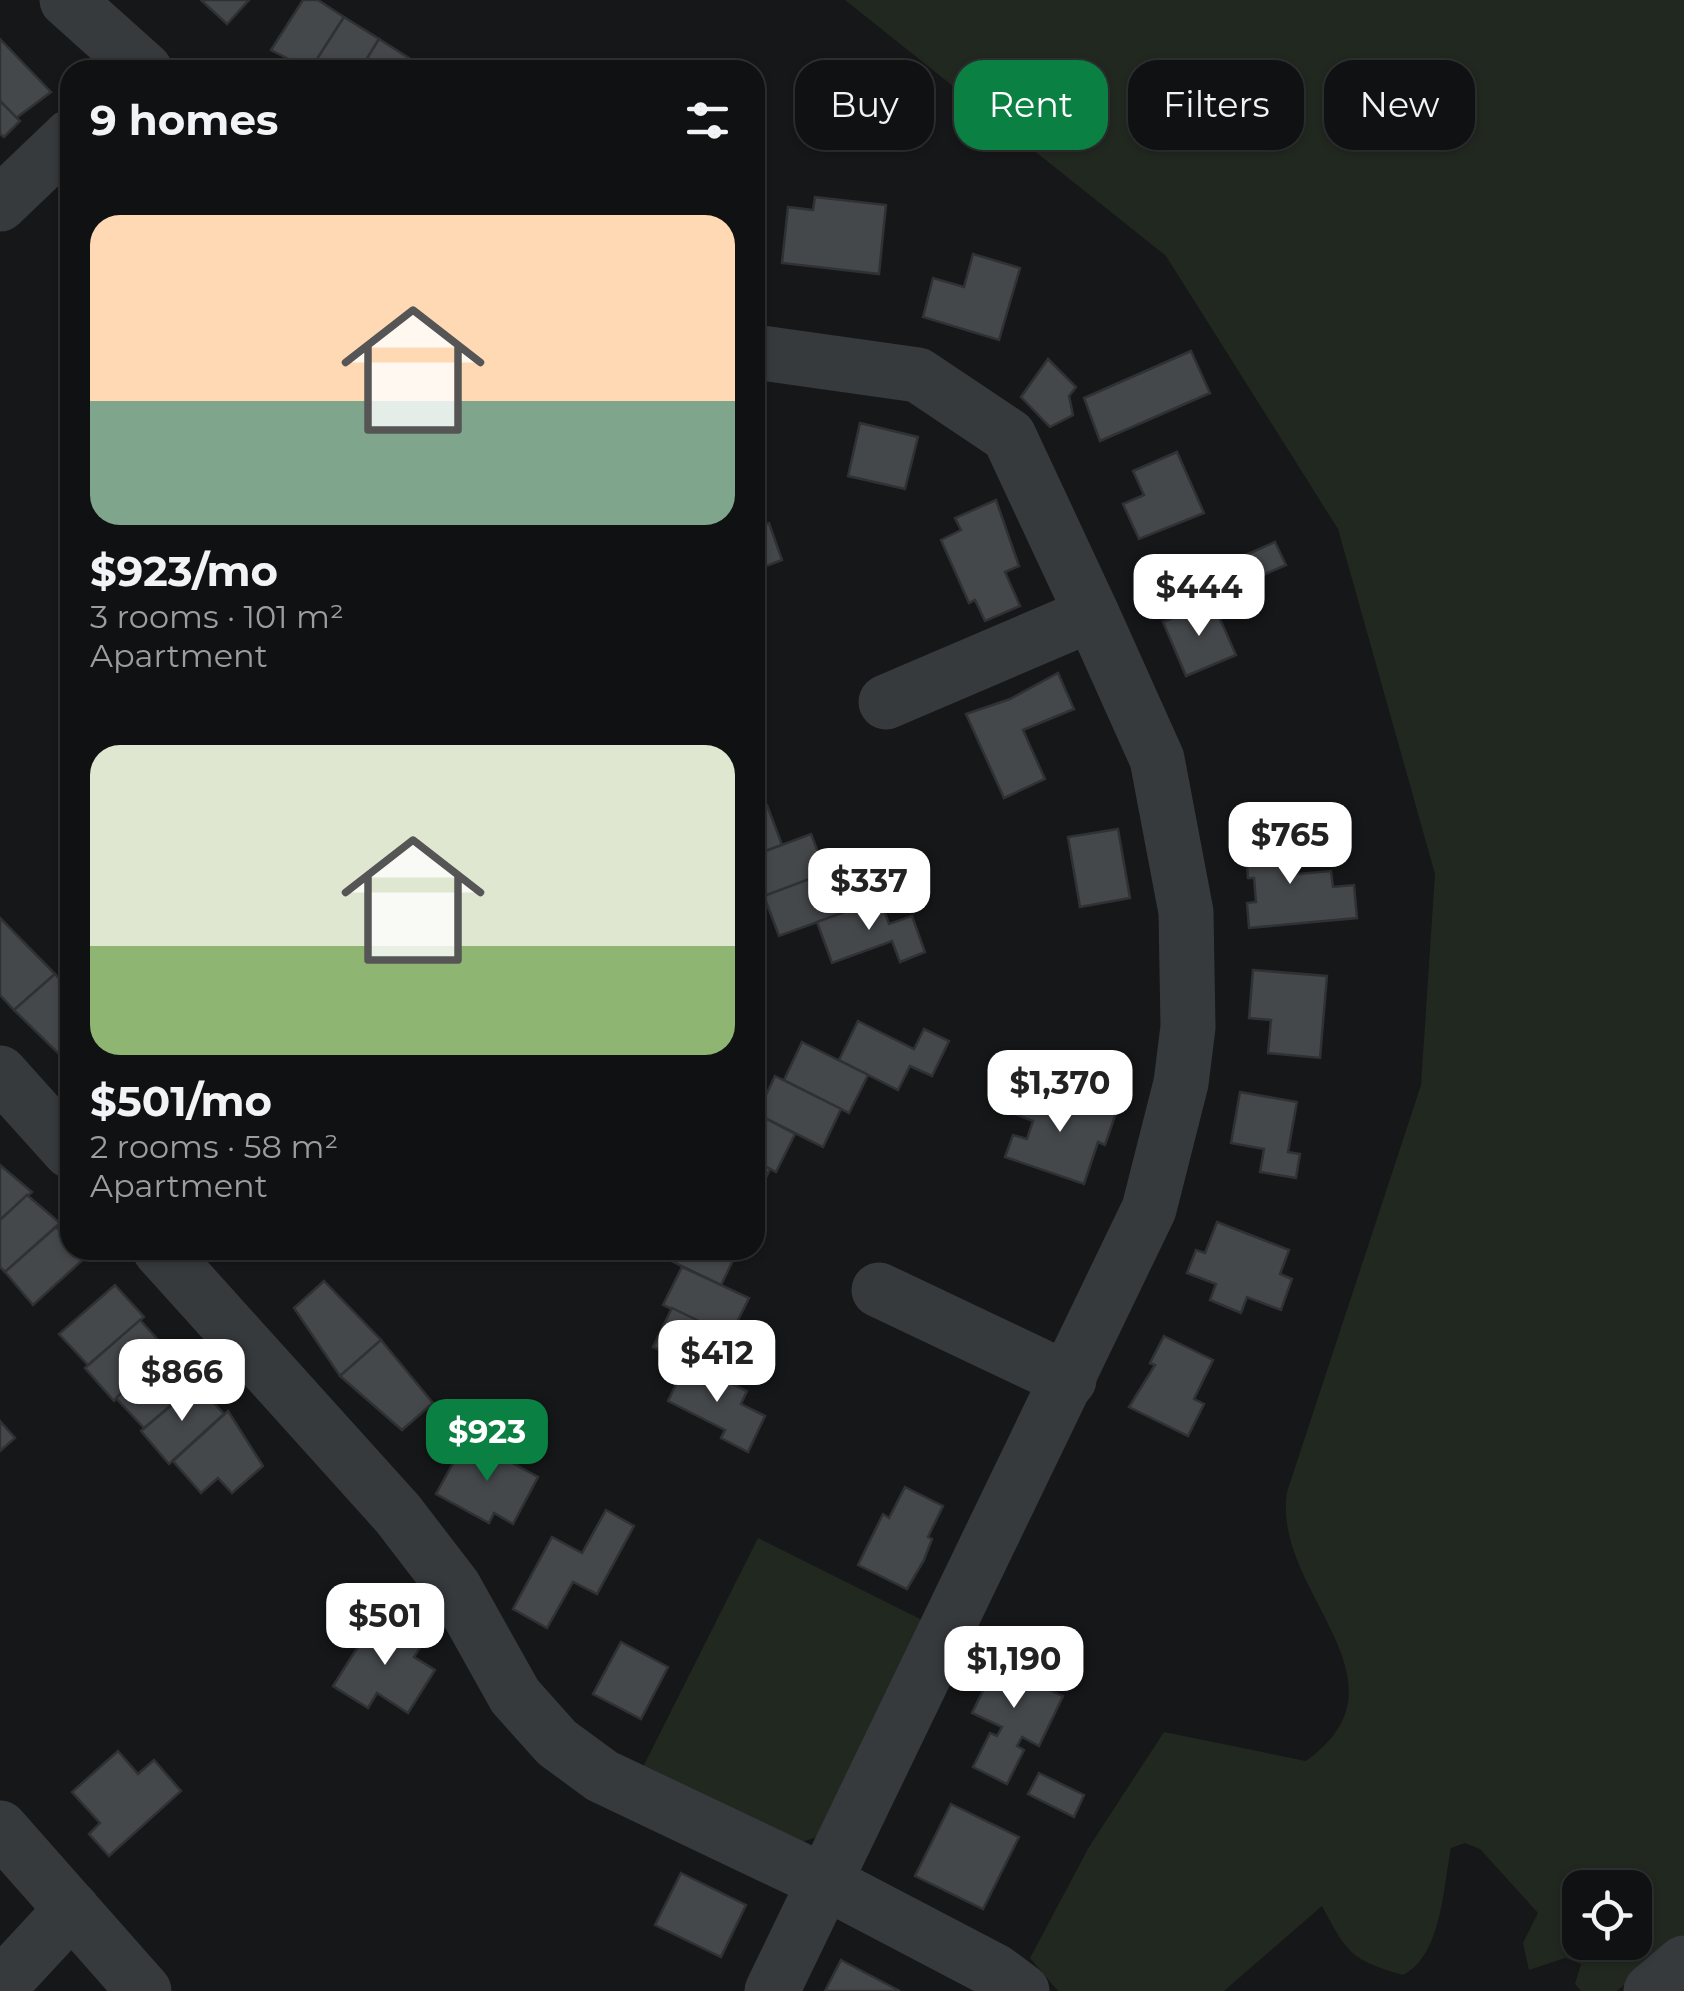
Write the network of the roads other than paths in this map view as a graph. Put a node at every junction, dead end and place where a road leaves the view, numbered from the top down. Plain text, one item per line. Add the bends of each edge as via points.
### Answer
1 (66, 0) edge
2 (132, 60) edge
3 (60, 147) edge
4 (0, 204) edge
5 (765, 353) edge
6 (1092, 614) junction
7 (886, 702) dead end
8 (0, 1073) edge
9 (60, 1140) edge
10 (169, 1260) edge
11 (879, 1290) dead end
12 (1069, 1380) junction
13 (0, 1828) edge
14 (825, 1882) junction
15 (72, 1909) junction
16 (1684, 1962) edge
17 (2, 1991) edge
18 (144, 1991) edge
19 (772, 1991) edge
20 (1022, 1991) edge
21 (1650, 1991) edge

1 - 2 street
3 - 4 street
5 - 6 street via 918,376 1010,436
6 - 7 street
6 - 12 street via 1158,759 1170,809 1186,912 1188,1026 1159,1182
8 - 9 street
10 - 14 street via 398,1514 454,1587 515,1696 557,1743 602,1776
11 - 12 street
12 - 14 street
13 - 15 street
14 - 19 street
14 - 20 street
15 - 17 street
15 - 18 street
16 - 21 street

